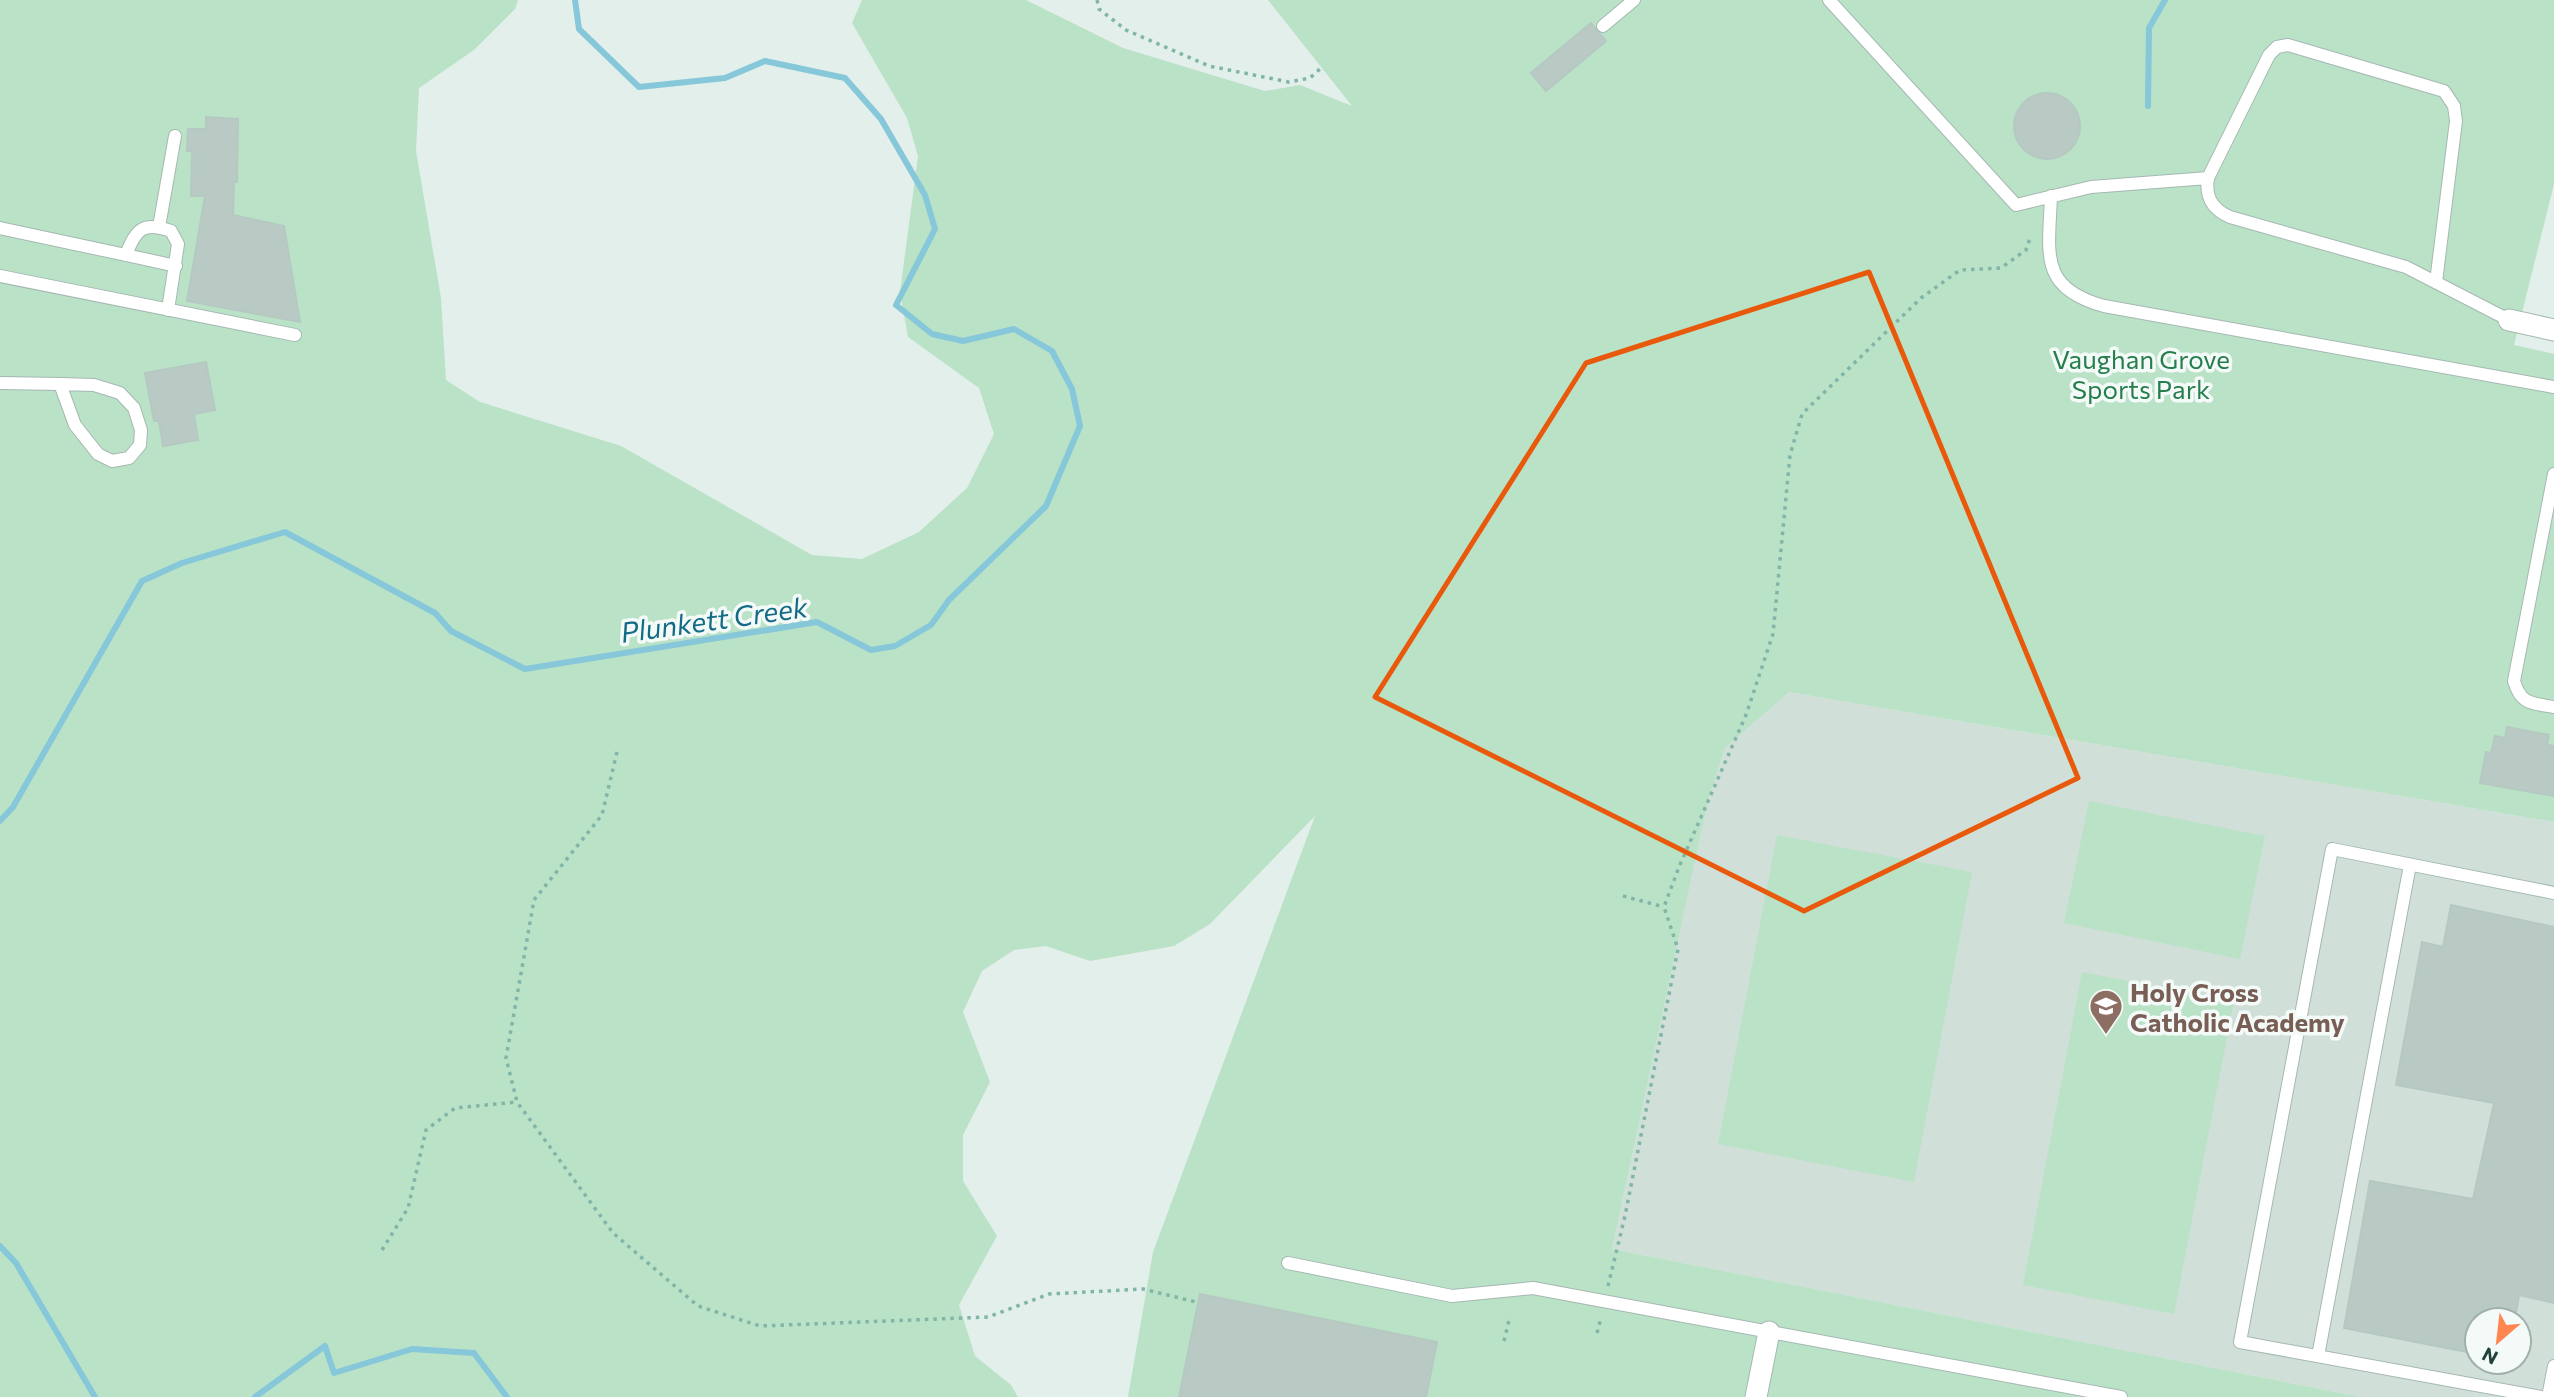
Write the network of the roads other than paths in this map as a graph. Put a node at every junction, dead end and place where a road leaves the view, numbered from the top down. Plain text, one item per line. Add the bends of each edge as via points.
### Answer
1 (1634, 0) edge
2 (1829, 0) edge
3 (1603, 26) dead end
4 (175, 136) dead end
5 (2208, 177) junction
6 (2051, 196) junction
7 (159, 227) junction
8 (0, 228) edge
9 (126, 255) junction
10 (176, 266) junction
11 (0, 275) edge
12 (2436, 282) junction
13 (168, 310) junction
14 (2509, 320) joint
15 (2554, 330) edge
16 (295, 335) dead end
17 (0, 383) edge
18 (60, 384) junction
19 (2554, 387) edge
20 (2554, 474) edge
21 (2554, 707) edge
22 (2410, 864) junction
23 (2554, 893) edge
24 (1288, 1263) dead end
25 (1769, 1332) junction
26 (2318, 1356) junction
27 (2554, 1366) edge
28 (1756, 1397) edge
29 (2121, 1397) edge
30 (2541, 1397) edge
31 (2548, 1397) edge

1 - 3 lane
2 - 6 lane via 2016,205
4 - 7 lane
5 - 6 lane via 2091,187
5 - 12 lane via 2206,192 2216,211 2406,267
5 - 12 lane via 2277,47 2288,45 2444,91 2454,106 2456,121
6 - 19 lane via 2049,258 2058,280 2083,300
7 - 9 lane via 143,228 133,236
7 - 10 lane via 171,231 178,244
8 - 9 lane
9 - 10 lane
10 - 13 lane
11 - 13 lane
12 - 14 lane
13 - 16 lane
14 - 15 street
17 - 18 lane
18 - 18 lane via 94,385 120,393 134,408 141,430 139,445 129,458 112,461 98,454 75,425
20 - 21 lane via 2514,681 2526,702
22 - 23 lane
22 - 26 lane
22 - 26 lane via 2332,849 2329,862 2240,1342
24 - 25 lane via 1451,1296 1533,1288
25 - 28 street
25 - 29 lane
26 - 30 lane
27 - 31 lane

